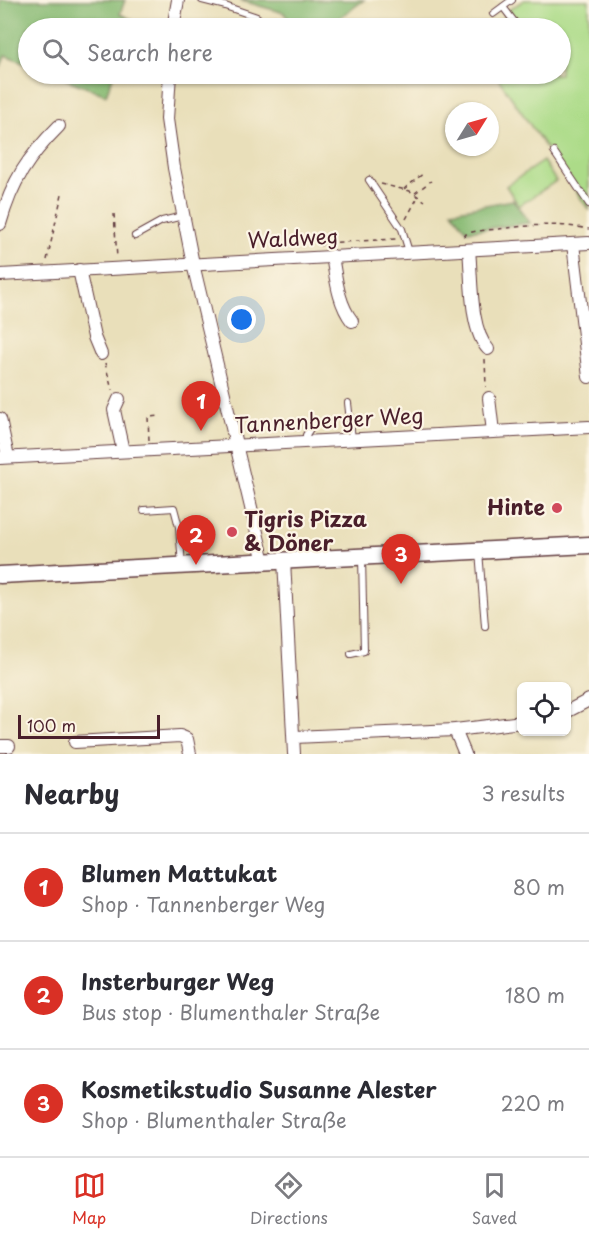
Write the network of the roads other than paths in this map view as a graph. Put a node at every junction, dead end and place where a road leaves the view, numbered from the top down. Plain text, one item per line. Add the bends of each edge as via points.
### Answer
1 (178, 0) edge
2 (201, 0) edge
3 (512, 0) edge
4 (503, 7) junction
5 (493, 14) dead end
6 (256, 17) dead end
7 (175, 18) edge
8 (511, 18) edge
9 (169, 84) edge
10 (59, 126) dead end
11 (554, 152) dead end
12 (369, 180) road end
13 (589, 204) edge
14 (183, 216) junction
15 (0, 224) edge
16 (135, 236) dead end
17 (589, 243) edge
18 (573, 244) junction
19 (469, 250) junction
20 (409, 253) junction
21 (332, 256) junction
22 (193, 264) junction
23 (79, 270) junction
24 (0, 275) edge
25 (352, 321) dead end
26 (488, 349) road end
27 (101, 354) road end
28 (589, 377) edge
29 (489, 398) road end
30 (117, 402) road end
31 (348, 403) dead end
32 (0, 419) edge
33 (313, 424) dead end
34 (589, 427) edge
35 (493, 432) junction
36 (352, 439) junction
37 (306, 441) junction
38 (236, 446) junction
39 (123, 451) junction
40 (4, 457) edge
41 (144, 510) dead end
42 (589, 545) edge
43 (479, 551) junction
44 (362, 556) junction
45 (284, 560) junction
46 (264, 562) junction
47 (182, 566) junction
48 (0, 575) edge
49 (485, 626) dead end
50 (351, 654) dead end
51 (589, 700) edge
52 (571, 710) edge
53 (517, 723) edge
54 (454, 730) junction
55 (294, 737) junction
56 (75, 742) dead end
57 (190, 754) edge
58 (294, 754) edge
59 (465, 754) edge

1 - 7 street
2 - 6 lane
3 - 4 lane
4 - 5 lane
4 - 8 lane
9 - 14 street via 167,119
10 - 15 street via 24,165
11 - 13 lane
12 - 20 lane via 399,225
14 - 16 lane via 162,221
14 - 22 street
17 - 18 street, Waldweg
18 - 19 street, Waldweg
18 - 28 street
19 - 20 street, Waldweg
19 - 26 street via 476,322
20 - 21 street, Waldweg
21 - 22 street, Waldweg
21 - 25 street via 341,303
22 - 23 street, Waldweg
22 - 38 street
23 - 24 street, Waldweg
23 - 27 street
29 - 35 street
30 - 39 street via 114,410
31 - 36 lane
32 - 40 street
33 - 37 lane
34 - 35 street, Tannenberger Weg
35 - 36 street, Tannenberger Weg
36 - 37 street, Tannenberger Weg
37 - 38 street, Tannenberger Weg
38 - 39 street, Tannenberger Weg
38 - 46 street
39 - 40 street, Tannenberger Weg
41 - 47 lane via 174,508
42 - 43 main road
43 - 44 main road
43 - 49 lane
44 - 45 main road
44 - 50 lane via 364,651
45 - 46 main road
45 - 55 street
46 - 47 main road
47 - 48 main road
51 - 52 street
53 - 54 street
54 - 55 street
54 - 59 street
55 - 58 street
56 - 57 street via 180,736 187,739

